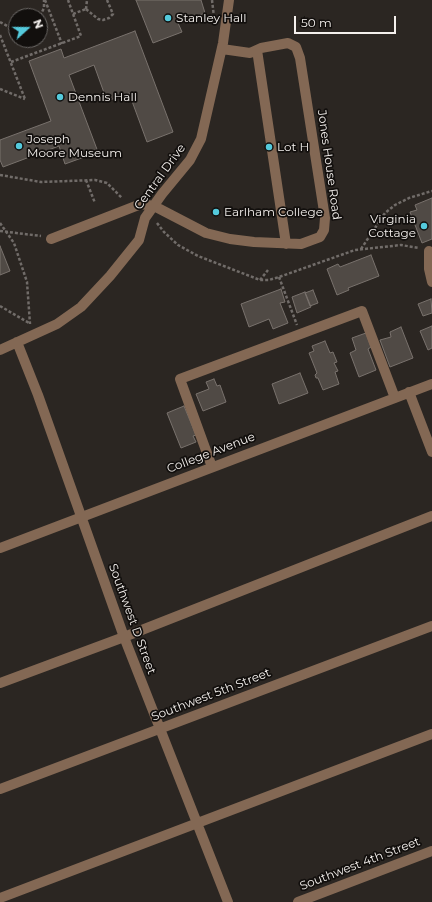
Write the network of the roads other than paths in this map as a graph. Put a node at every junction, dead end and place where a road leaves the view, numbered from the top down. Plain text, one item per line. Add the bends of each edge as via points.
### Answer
1 (229, 0) edge
2 (222, 49) junction
3 (256, 50) junction
4 (154, 206) junction
5 (51, 239) road end
6 (286, 244) junction
7 (429, 251) road end
8 (432, 282) edge
9 (17, 342) junction
10 (0, 350) edge
11 (432, 384) edge
12 (409, 392) junction
13 (394, 398) junction
14 (432, 452) edge
15 (212, 467) junction
16 (432, 516) edge
17 (81, 517) junction
18 (0, 548) edge
19 (432, 626) edge
20 (124, 637) junction
21 (0, 683) edge
22 (160, 728) junction
23 (432, 734) edge
24 (0, 789) edge
25 (197, 823) junction
26 (432, 851) edge
27 (0, 898) edge
28 (228, 902) edge
29 (298, 902) edge

1 - 2 street, Central Drive
2 - 3 street, Jones House Road via 250,53
2 - 4 street, Central Drive via 202,139 190,160
3 - 6 street
3 - 6 street, Jones House Road via 288,43 296,47 300,58 325,218 324,230 320,237 301,244
4 - 5 street via 141,204
4 - 6 street, Jones House Road via 206,233 230,239
4 - 9 street, Central Drive via 145,218 139,240 81,307 57,324
7 - 8 street
9 - 10 street, Central Drive
9 - 17 street, Southwest D Street
11 - 12 street, College Avenue
12 - 13 street, College Avenue
12 - 14 street
13 - 15 street, College Avenue
13 - 15 street via 362,311 180,379
15 - 17 street, College Avenue
16 - 20 street
17 - 18 street, College Avenue
17 - 20 street, Southwest D Street
19 - 22 street, Southwest 5th Street
20 - 21 street
20 - 22 street, Southwest D Street
22 - 24 street, Southwest 5th Street
22 - 25 street, Southwest D Street
23 - 25 street
25 - 27 street
25 - 28 street, Southwest D Street
26 - 29 street, Southwest 4th Street

